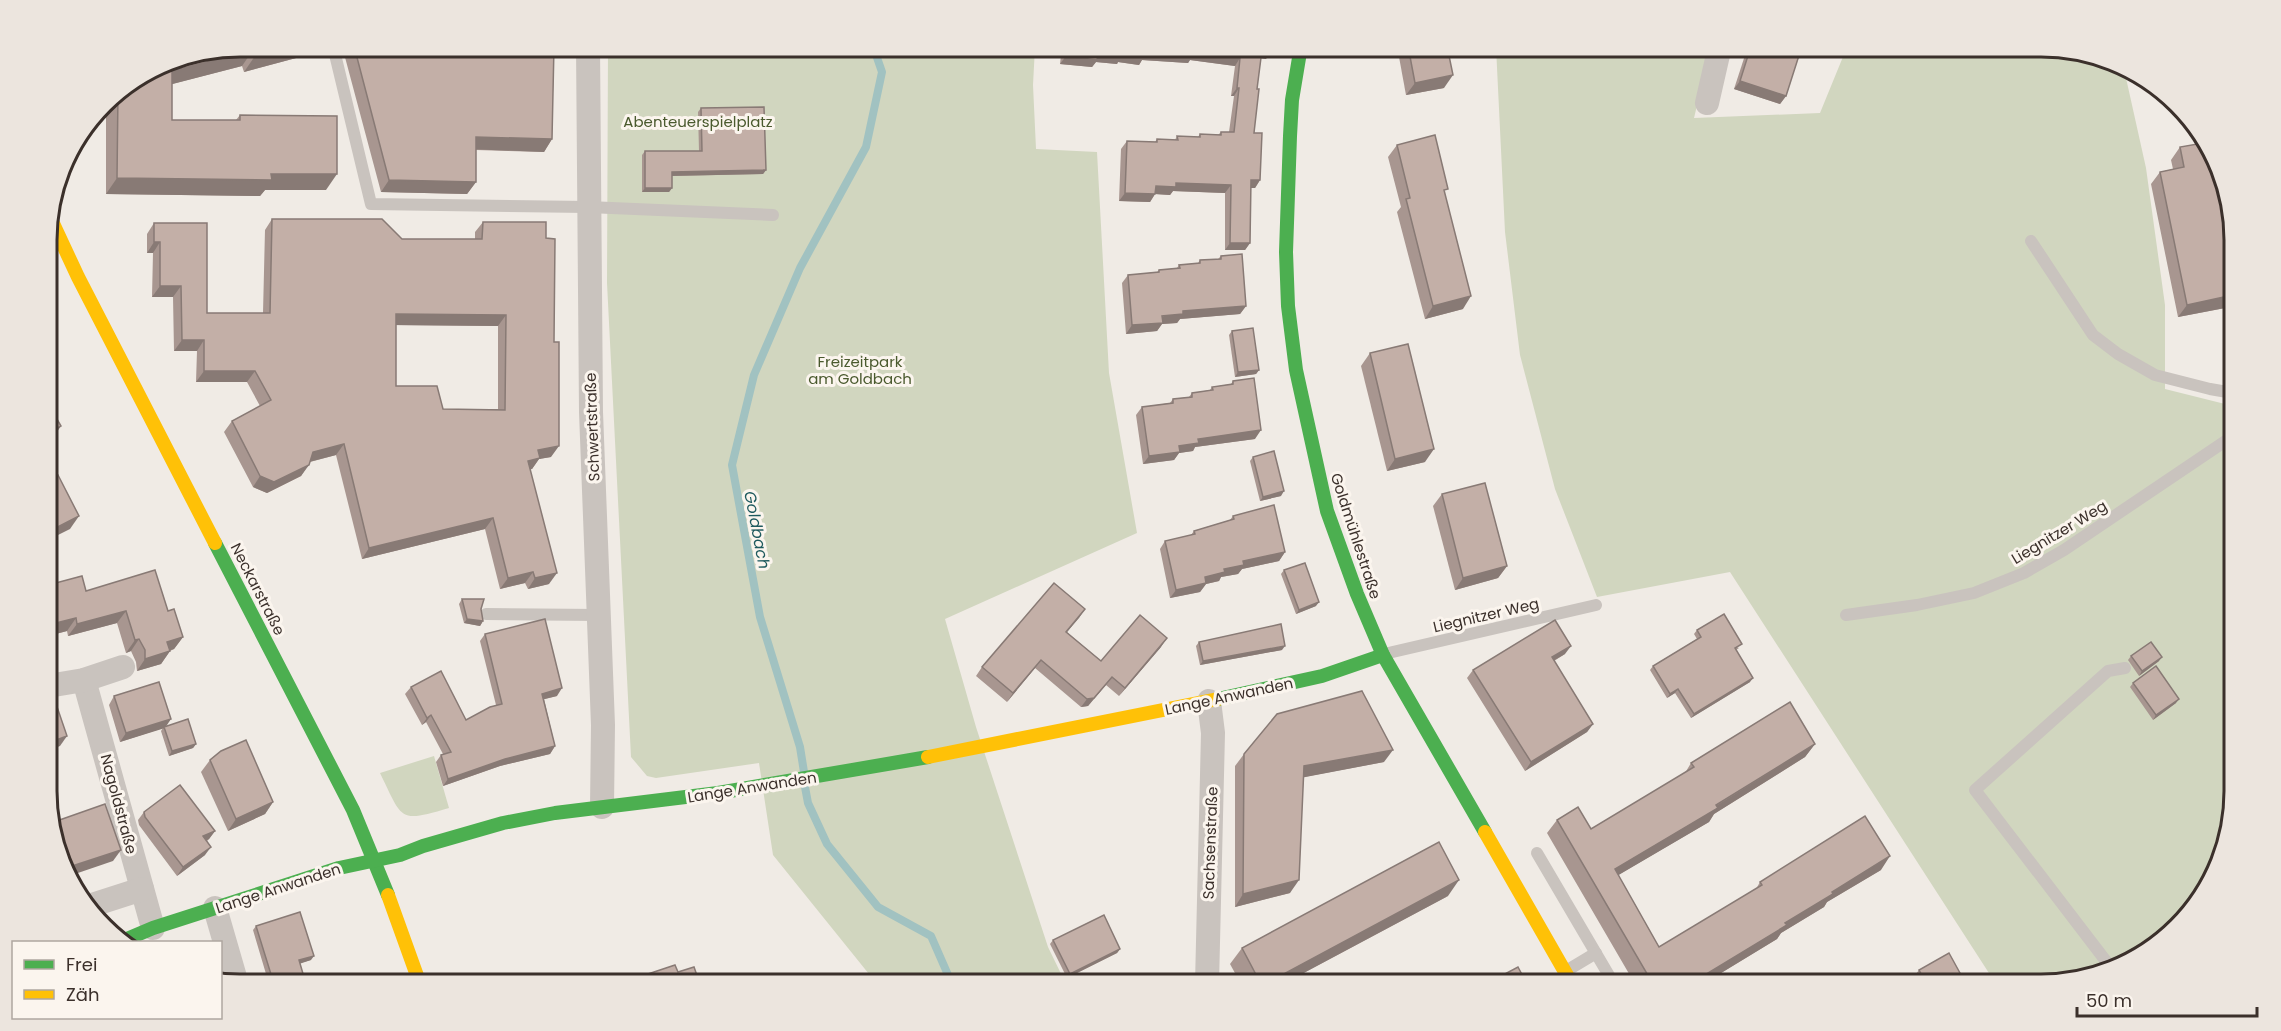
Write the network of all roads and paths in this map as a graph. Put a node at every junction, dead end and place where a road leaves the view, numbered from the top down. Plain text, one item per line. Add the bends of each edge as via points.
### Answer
1 (336, 57) edge
2 (588, 57) edge
3 (1299, 57) edge
4 (1717, 57) edge
5 (1707, 103) dead end
6 (588, 207) junction
7 (774, 215) dead end
8 (57, 233) edge
9 (2031, 240) dead end
10 (2224, 391) edge
11 (2224, 443) edge
12 (1596, 605) dead end
13 (486, 614) dead end
14 (599, 615) junction
15 (1846, 615) dead end
16 (1383, 655) junction
17 (123, 667) dead end
18 (2125, 668) dead end
19 (84, 680) junction
20 (57, 684) edge
21 (1209, 701) junction
22 (602, 807) junction
23 (1537, 853) dead end
24 (374, 861) junction
25 (142, 889) junction
26 (96, 904) edge
27 (215, 908) junction
28 (153, 928) junction
29 (131, 937) edge
30 (1596, 953) junction
31 (2106, 961) edge
32 (1565, 971) junction
33 (234, 974) edge
34 (417, 974) edge
35 (1207, 974) edge
36 (1567, 974) edge
37 (1608, 974) edge

1 - 6 lane via 371,204
2 - 6 street, Schwertstraße
3 - 16 street, Goldmühlestraße via 1292,100 1286,252 1296,370 1327,512
4 - 5 street
6 - 7 lane
6 - 14 street, Schwertstraße
8 - 24 street, Neckarstraße via 353,810
9 - 10 lane via 2093,335 2155,375
11 - 15 lane, Liegnitzer Weg via 2024,573 1974,593 1917,606
12 - 16 lane, Liegnitzer Weg
13 - 14 lane
14 - 22 street, Schwertstraße
16 - 21 street, Lange Anwanden via 1322,676
16 - 32 street, Goldmühlestraße
17 - 19 street
18 - 31 lane via 2108,671 1975,790
19 - 20 street
19 - 25 street, Nagoldstraße
21 - 22 street, Lange Anwanden via 933,756 718,793
21 - 35 street, Sachsenstraße via 1213,733
22 - 24 street, Lange Anwanden via 503,823
23 - 30 lane
24 - 27 street, Lange Anwanden via 348,865
24 - 34 street, Neckarstraße
25 - 26 street
25 - 28 street, Nagoldstraße
27 - 28 street, Lange Anwanden
27 - 33 street
28 - 29 street, Lange Anwanden
30 - 32 lane
30 - 37 lane
32 - 36 street, Goldmühlestraße

